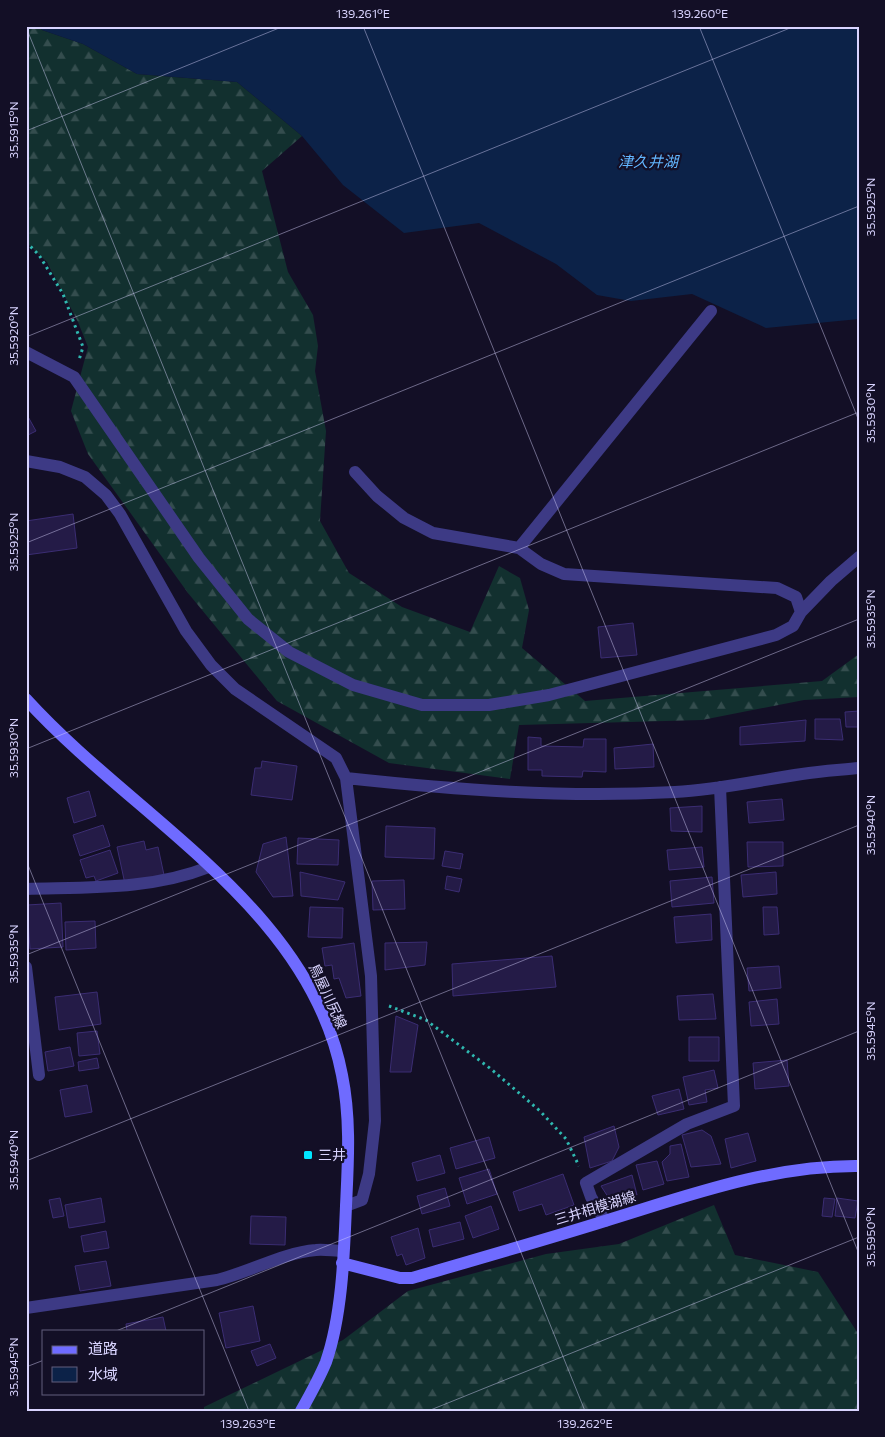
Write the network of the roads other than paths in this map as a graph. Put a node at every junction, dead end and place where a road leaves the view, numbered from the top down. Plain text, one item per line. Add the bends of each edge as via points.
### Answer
1 (711, 311) dead end
2 (26, 352) edge
3 (26, 461) edge
4 (355, 472) dead end
5 (519, 548) junction
6 (859, 557) edge
7 (801, 612) junction
8 (26, 699) edge
9 (859, 768) edge
10 (346, 778) junction
11 (720, 788) junction
12 (209, 867) junction
13 (26, 889) edge
14 (26, 967) edge
15 (38, 1075) dead end
16 (859, 1166) edge
17 (346, 1206) junction
18 (605, 1221) junction
19 (343, 1257) junction
20 (26, 1308) edge
21 (301, 1411) edge

1 - 5 street
2 - 7 street via 74,377 199,558 248,619 289,652 353,685 422,705 497,704 549,695 776,635 793,626
3 - 10 street via 85,477 106,495 186,631 211,665 235,689 336,758
4 - 5 street via 404,518 432,533
5 - 7 street via 541,564 564,574 778,588 796,598
6 - 7 street
8 - 12 main road, 鳥屋川尻線 via 80,752
9 - 11 street
10 - 11 street via 460,790 572,796
10 - 17 street via 370,957 375,1121 370,1174 362,1200
11 - 18 street via 734,1106 687,1124 586,1183
12 - 13 street via 186,876 140,885
12 - 17 main road, 鳥屋川尻線 via 285,948 305,978 322,1013 338,1057 345,1092 348,1133
14 - 15 street
16 - 18 main road, 三井相模湖線 via 815,1167 776,1173
17 - 19 main road, 鳥屋川尻線
18 - 19 main road, 三井相模湖線 via 412,1278 400,1278
19 - 20 street via 315,1250 217,1280
19 - 21 main road, 鳥屋川尻線 via 329,1351

